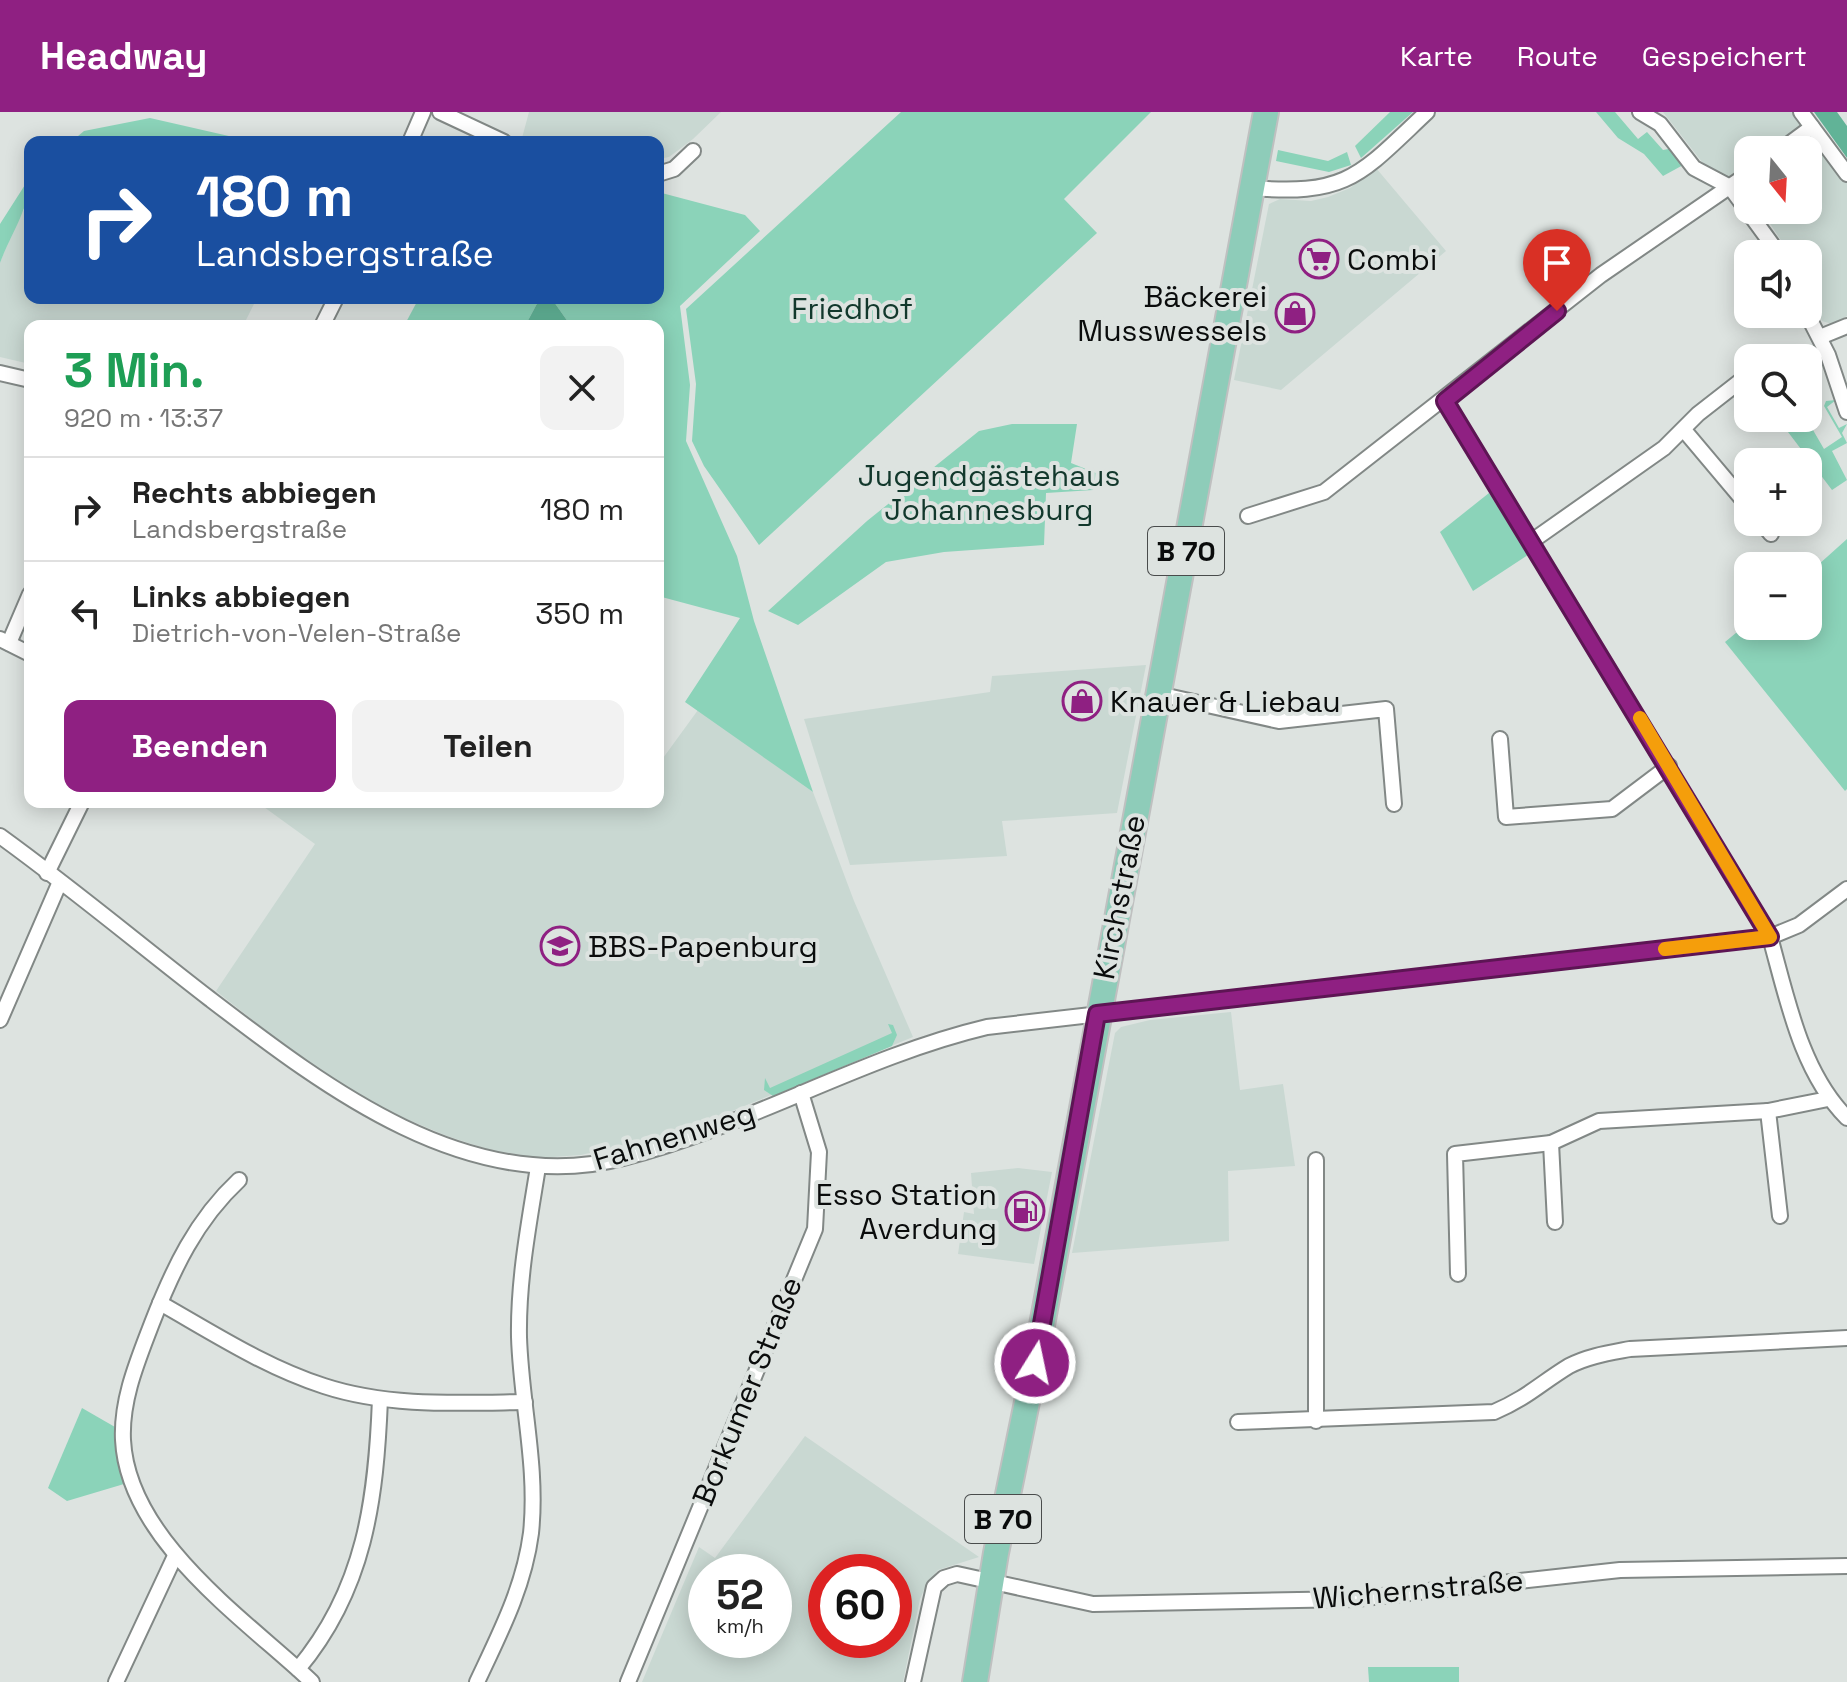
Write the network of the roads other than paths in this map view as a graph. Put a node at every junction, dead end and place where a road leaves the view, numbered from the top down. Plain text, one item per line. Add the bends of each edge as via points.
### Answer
1 (423, 112) edge
2 (440, 112) edge
3 (1266, 112) edge
4 (1427, 112) edge
5 (1640, 112) edge
6 (1809, 117) edge
7 (413, 136) edge
8 (491, 136) edge
9 (1793, 136) edge
10 (693, 151) dead end
11 (664, 172) edge
12 (1847, 174) edge
13 (1734, 184) edge
14 (1730, 187) junction
15 (1252, 188) junction
16 (1769, 240) edge
17 (1847, 326) edge
18 (1815, 328) edge
19 (1820, 337) junction
20 (0, 373) edge
21 (24, 379) edge
22 (1734, 386) edge
23 (1445, 401) junction
24 (1847, 412) edge
25 (1684, 430) junction
26 (1734, 489) edge
27 (1248, 516) dead end
28 (1532, 541) junction
29 (24, 605) edge
30 (4, 641) edge
31 (24, 651) edge
32 (1158, 694) junction
33 (1500, 739) dead end
34 (1669, 766) junction
35 (1394, 804) dead end
36 (79, 808) edge
37 (0, 836) edge
38 (47, 873) junction
39 (59, 884) junction
40 (1847, 889) edge
41 (1770, 937) junction
42 (1097, 1014) junction
43 (0, 1020) edge
44 (801, 1093) junction
45 (1828, 1099) junction
46 (1768, 1111) junction
47 (1847, 1118) edge
48 (1551, 1143) junction
49 (1316, 1160) dead end
50 (538, 1167) junction
51 (239, 1180) dead end
52 (1780, 1216) dead end
53 (1555, 1222) dead end
54 (1458, 1274) dead end
55 (160, 1303) junction
56 (1847, 1338) edge
57 (380, 1399) junction
58 (525, 1402) junction
59 (1316, 1421) junction
60 (1238, 1422) dead end
61 (175, 1556) junction
62 (1847, 1566) edge
63 (991, 1581) junction
64 (298, 1669) junction
65 (116, 1682) edge
66 (312, 1682) edge
67 (477, 1682) edge
68 (628, 1682) edge
69 (913, 1682) edge
70 (975, 1682) edge

1 - 7 street
2 - 8 street
3 - 15 main road, Kirchstraße / B 70
4 - 15 street via 1356,176 1328,188
5 - 14 street via 1660,124 1694,168
6 - 9 street
6 - 12 street
10 - 11 street
13 - 14 street
14 - 16 street
14 - 23 street via 1601,275
15 - 32 main road, Kirchstraße / B 70
17 - 19 street
18 - 19 street
19 - 24 street
20 - 21 street
22 - 25 street
23 - 27 street via 1324,492
23 - 28 street
25 - 26 street
25 - 28 street
28 - 34 street
29 - 30 street
30 - 31 street
32 - 35 street via 1279,721 1386,709
32 - 42 main road, Kirchstraße / B 70
33 - 34 street via 1506,817 1612,809
34 - 41 street
36 - 38 street
37 - 38 street, Fahnenweg
38 - 39 street, Fahnenweg
39 - 43 street
39 - 50 street, Fahnenweg via 318,1081 382,1118 444,1144
40 - 41 street, Fahnenweg via 1799,925
41 - 42 street, Fahnenweg
41 - 45 street via 1794,1021
42 - 44 street, Fahnenweg via 948,1036
42 - 63 main road, Kirchstraße / B 70
44 - 50 street, Fahnenweg via 622,1159
44 - 68 street, Borkumer Straße via 819,1152 815,1229
45 - 46 street
45 - 47 street
46 - 48 street via 1599,1121
46 - 52 street
48 - 53 street
48 - 54 street via 1455,1154
49 - 59 street
50 - 58 street via 520,1300
51 - 55 street via 211,1206 178,1259
55 - 57 street via 259,1360 324,1386
55 - 61 street via 129,1383 123,1440 134,1486
56 - 59 street via 1630,1349 1570,1366 1526,1399 1494,1412
57 - 58 street
57 - 64 street via 372,1513 349,1583 321,1642
58 - 67 street via 534,1486 530,1534 521,1585
59 - 60 street
61 - 64 street
61 - 65 street
62 - 63 street, Wichernstraße via 1620,1570 1355,1599 1108,1604
63 - 69 street, Wichernstraße via 957,1574 934,1587
63 - 70 main road, Kirchstraße / B 70
64 - 66 street

